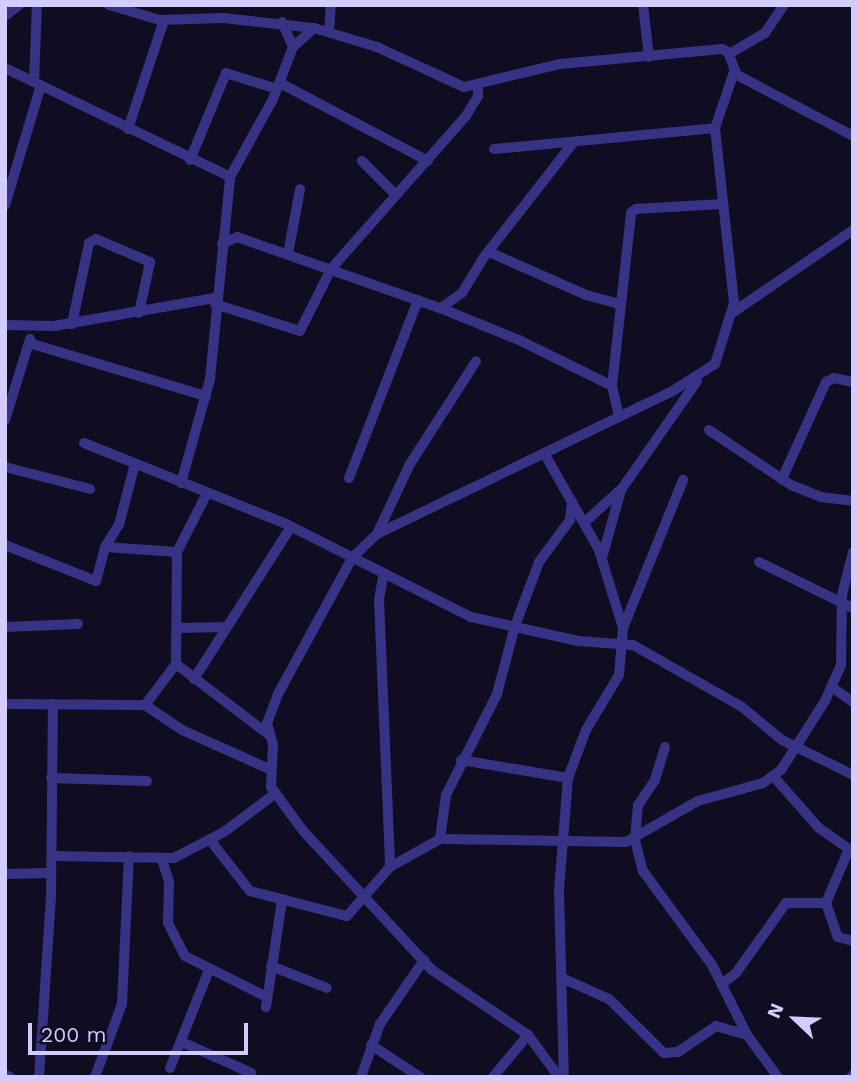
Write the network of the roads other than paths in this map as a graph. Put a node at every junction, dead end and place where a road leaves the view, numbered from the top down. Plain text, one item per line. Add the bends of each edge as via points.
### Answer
1 (19, 5) edge
2 (37, 5) edge
3 (109, 5) edge
4 (331, 5) edge
5 (643, 5) edge
6 (784, 5) edge
7 (5, 16) edge
8 (164, 20) junction
9 (282, 22) junction
10 (314, 28) junction
11 (330, 32) junction
12 (293, 47) junction
13 (729, 54) junction
14 (649, 57) junction
15 (5, 68) edge
16 (734, 72) junction
17 (37, 83) junction
18 (478, 85) junction
19 (279, 86) junction
20 (715, 128) junction
21 (128, 130) junction
22 (853, 136) edge
23 (574, 142) junction
24 (494, 149) dead end
25 (190, 160) junction
26 (362, 161) dead end
27 (428, 161) junction
28 (230, 177) junction
29 (300, 189) dead end
30 (395, 194) junction
31 (722, 204) junction
32 (5, 205) edge
33 (853, 230) edge
34 (222, 244) junction
35 (489, 251) junction
36 (288, 254) junction
37 (331, 269) junction
38 (418, 300) junction
39 (215, 301) junction
40 (620, 304) junction
41 (441, 308) junction
42 (139, 313) junction
43 (732, 313) junction
44 (72, 324) junction
45 (5, 325) edge
46 (33, 328) junction
47 (29, 343) junction
48 (476, 361) dead end
49 (700, 376) junction
50 (853, 382) edge
51 (612, 386) junction
52 (206, 396) junction
53 (619, 416) junction
54 (5, 420) edge
55 (709, 430) dead end
56 (84, 443) dead end
57 (544, 453) junction
58 (135, 463) junction
59 (5, 467) edge
60 (349, 478) dead end
61 (782, 479) junction
62 (682, 480) dead end
63 (181, 483) junction
64 (90, 488) dead end
65 (621, 490) junction
66 (207, 493) junction
67 (572, 501) junction
68 (853, 501) edge
69 (569, 520) junction
70 (584, 520) junction
71 (291, 527) junction
72 (377, 534) junction
73 (5, 545) edge
74 (105, 547) junction
75 (177, 552) junction
76 (853, 552) edge
77 (352, 558) junction
78 (602, 558) junction
79 (759, 562) dead end
80 (383, 577) junction
81 (841, 602) junction
82 (853, 608) edge
83 (78, 624) dead end
84 (226, 626) junction
85 (514, 626) junction
86 (5, 627) edge
87 (178, 628) junction
88 (623, 628) junction
89 (621, 642) junction
90 (176, 664) junction
91 (194, 679) junction
92 (832, 687) junction
93 (853, 702) edge
94 (5, 704) edge
95 (53, 704) junction
96 (145, 705) junction
97 (268, 734) junction
98 (665, 747) dead end
99 (795, 747) junction
100 (461, 760) junction
101 (269, 769) junction
102 (853, 775) edge
103 (774, 777) junction
104 (51, 778) junction
105 (568, 778) junction
106 (147, 781) dead end
107 (276, 793) junction
108 (440, 839) junction
109 (210, 840) junction
110 (635, 840) junction
111 (561, 843) junction
112 (52, 856) junction
113 (129, 856) junction
114 (162, 860) junction
115 (390, 867) junction
116 (51, 873) junction
117 (5, 874) edge
118 (375, 883) junction
119 (357, 885) junction
120 (366, 898) junction
121 (282, 900) junction
122 (826, 903) junction
123 (853, 941) edge
124 (424, 960) junction
125 (271, 966) junction
126 (209, 970) junction
127 (564, 979) junction
128 (722, 984) junction
129 (327, 988) dead end
130 (528, 1035) junction
131 (747, 1035) junction
132 (181, 1042) junction
133 (371, 1045) junction
134 (170, 1068) dead end
135 (251, 1073) dead end
136 (5, 1075) edge
137 (10, 1077) edge
138 (39, 1077) edge
139 (95, 1077) edge
140 (361, 1077) edge
141 (420, 1077) edge
142 (493, 1077) edge
143 (561, 1077) edge
144 (778, 1077) edge

1 - 7 street
2 - 17 street
3 - 8 street
4 - 11 street
5 - 14 street
6 - 13 street via 765,33
8 - 9 street
8 - 21 street
9 - 10 street
9 - 12 street
10 - 11 street
10 - 12 street
11 - 18 street via 377,47 464,87
12 - 19 street
13 - 14 street via 719,49
13 - 16 street
14 - 18 street via 560,64
15 - 17 street
16 - 20 street
16 - 22 street
17 - 21 street
17 - 32 street
18 - 27 street via 475,103
19 - 25 street via 226,73
19 - 27 street
19 - 28 street
20 - 23 street
20 - 31 street
21 - 25 street
23 - 24 street via 540,141
23 - 35 street
25 - 28 street
26 - 30 street
27 - 30 street
28 - 34 street
29 - 36 street
30 - 37 street
31 - 40 street via 633,210
31 - 43 street
33 - 43 street
34 - 36 street via 237,237
34 - 39 street
35 - 40 street via 586,295
35 - 41 street via 462,293
36 - 37 street
37 - 38 street
37 - 39 street via 300,331
38 - 41 street
38 - 60 street
39 - 42 street
39 - 52 street
40 - 51 street
41 - 51 street
42 - 44 street
42 - 44 street via 150,262 92,240
43 - 49 street via 715,364
44 - 46 street
45 - 46 street
46 - 47 street
47 - 52 street
47 - 54 street
48 - 72 street via 410,464
49 - 53 street
49 - 65 street
50 - 61 street via 834,378 826,382
51 - 53 street
52 - 63 street
53 - 57 street
55 - 61 street
56 - 58 street
57 - 67 street
57 - 72 street
58 - 63 street
58 - 74 street via 119,525
59 - 64 street
61 - 68 street via 821,497
62 - 88 street
63 - 66 street
65 - 70 street
65 - 78 street
66 - 71 street
66 - 75 street
67 - 69 street
67 - 70 street
69 - 70 street
69 - 85 street via 542,555
70 - 78 street
71 - 77 street
71 - 84 street
72 - 77 street
73 - 74 street via 96,581
74 - 75 street
75 - 87 street
76 - 81 street
77 - 80 street
77 - 97 street via 278,694
78 - 88 street
79 - 81 street
80 - 85 street via 471,617
80 - 115 street via 379,600
81 - 82 street
81 - 92 street via 844,650
83 - 86 street
84 - 87 street
84 - 91 street
85 - 89 street via 578,640
85 - 100 street via 497,694
87 - 90 street
88 - 89 street
89 - 99 street via 742,708 768,732
89 - 105 street via 619,675 586,730
90 - 91 street
90 - 96 street
91 - 97 street
92 - 93 street
92 - 99 street
94 - 95 street
95 - 96 street
95 - 104 street
96 - 101 street via 182,730
97 - 101 street via 273,745
98 - 110 street via 655,780 639,801
99 - 102 street
99 - 103 street
100 - 105 street via 540,777
100 - 108 street via 443,803
101 - 107 street
103 - 110 street via 698,801
103 - 122 street via 819,828 849,849
104 - 106 street
104 - 112 street
105 - 111 street
107 - 109 street
107 - 119 street via 312,842
108 - 111 street
108 - 115 street
109 - 114 street
109 - 121 street via 244,888
110 - 111 street
110 - 128 street via 646,877 689,930
111 - 127 street
112 - 113 street
112 - 116 street
113 - 114 street
113 - 139 street via 122,1004
114 - 126 street via 169,882 168,923 185,956
115 - 118 street
116 - 117 street
116 - 138 street
118 - 119 street
118 - 120 street
119 - 120 street
120 - 121 street via 352,915 338,917
120 - 124 street
121 - 125 street
122 - 123 street via 838,937
122 - 128 street via 786,902
124 - 130 street via 439,976
124 - 133 street
125 - 126 street via 267,1002
125 - 129 street
126 - 132 street
127 - 131 street via 609,999 664,1053 678,1052 706,1028 716,1026
127 - 143 street
128 - 131 street
130 - 142 street
130 - 143 street
131 - 144 street
132 - 134 street
132 - 135 street
133 - 140 street
133 - 141 street
136 - 137 street

